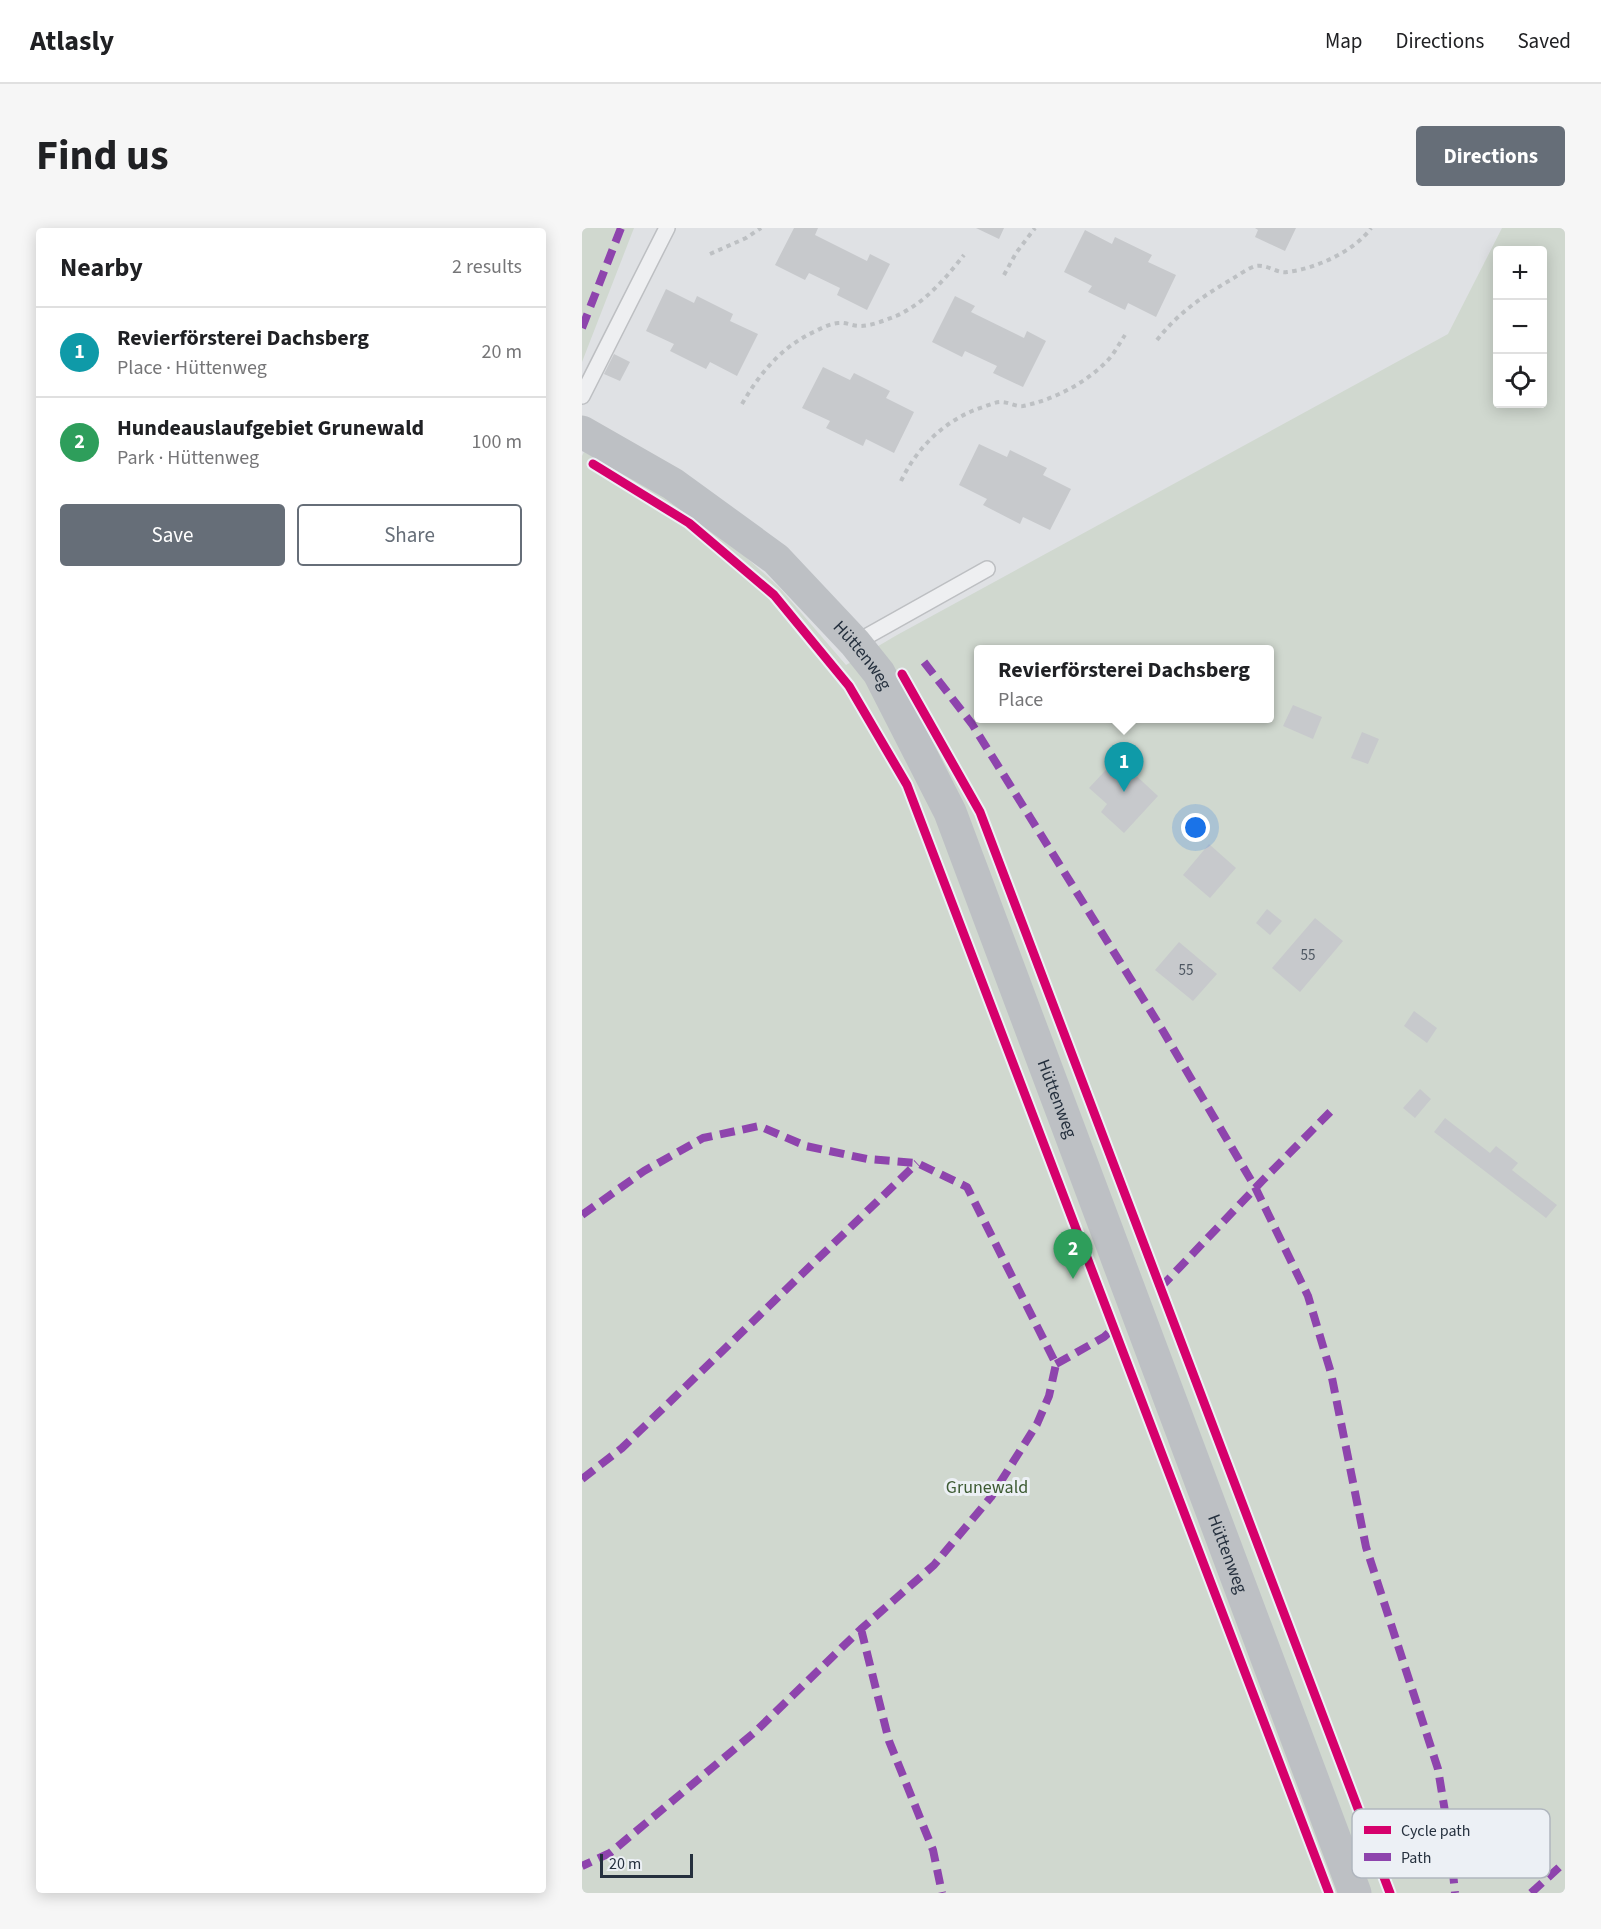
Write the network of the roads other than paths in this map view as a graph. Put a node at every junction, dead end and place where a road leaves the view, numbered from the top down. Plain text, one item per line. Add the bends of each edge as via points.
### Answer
1 (667, 228) edge
2 (582, 396) edge
3 (582, 432) edge
4 (987, 569) dead end
5 (855, 643) junction
6 (1355, 1893) edge

1 - 2 lane
3 - 5 main road, Hüttenweg via 673,484 776,559
4 - 5 lane
5 - 6 main road, Hüttenweg via 885,684 950,812

